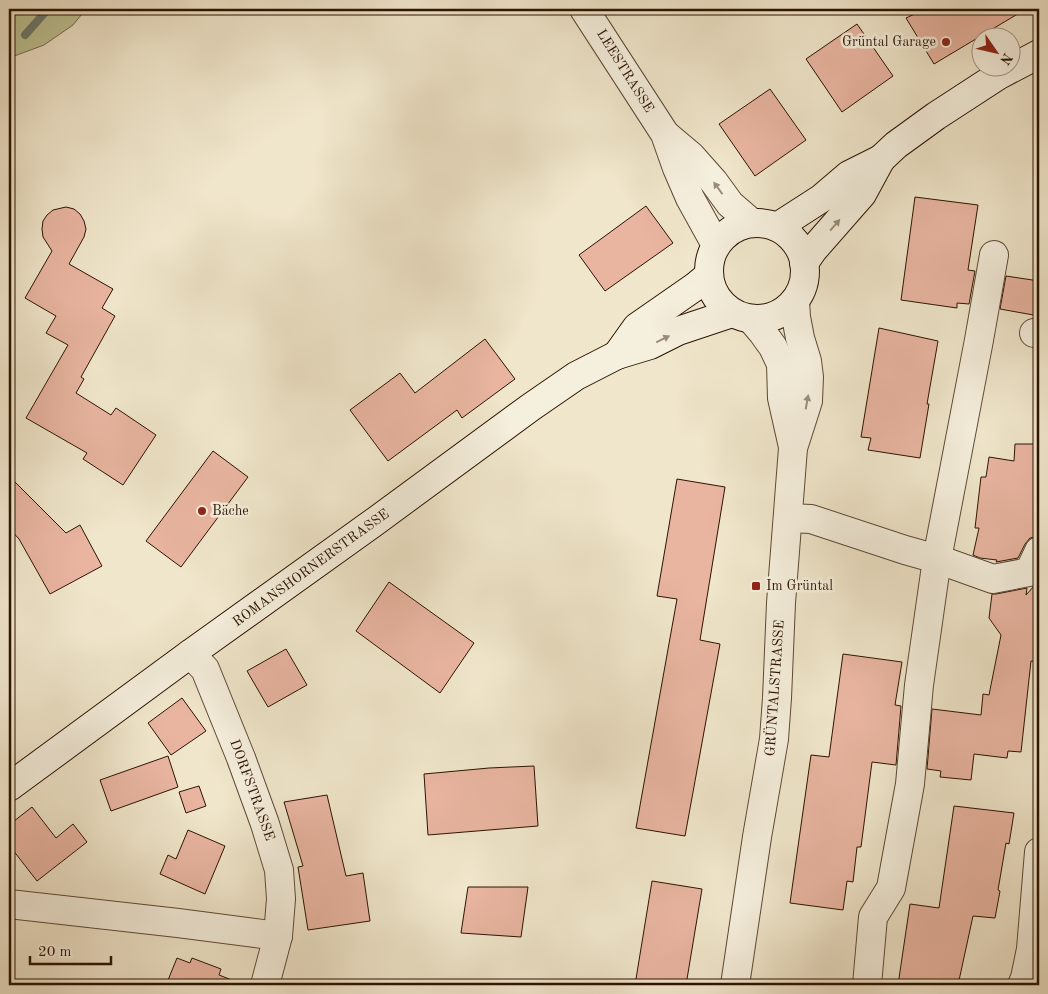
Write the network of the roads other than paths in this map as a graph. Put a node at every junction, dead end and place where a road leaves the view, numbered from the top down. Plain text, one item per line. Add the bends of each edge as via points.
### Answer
1 (584, 9) edge
2 (1039, 54) edge
3 (664, 134) junction
4 (881, 158) junction
5 (765, 225) junction
6 (716, 245) junction
7 (994, 255) dead end
8 (804, 263) junction
9 (708, 276) junction
10 (795, 301) junction
11 (742, 316) junction
12 (617, 354) junction
13 (793, 448) junction
14 (788, 518) junction
15 (1039, 551) edge
16 (937, 559) junction
17 (190, 654) junction
18 (9, 787) edge
19 (1039, 852) edge
20 (9, 904) edge
21 (278, 936) junction
22 (265, 985) edge
23 (735, 985) edge
24 (867, 985) edge
25 (1022, 985) edge

1 - 3 street, LEESTRASSE
2 - 4 street via 936,116
5 -> 3 street, LEESTRASSE via 730,204 691,156
3 - 6 street, LEESTRASSE via 684,183
4 - 5 street via 849,175 822,198
8 -> 4 street via 862,194
5 - 6 street via 741,225
5 - 8 street via 787,234 796,242
6 - 9 street
7 - 16 street
8 - 10 street via 802,290
9 - 11 street via 720,303
9 - 12 street, ROMANSHORNERSTRASSE via 637,327
10 - 11 street via 776,316 764,319
13 -> 10 street, GRÜNTALSTRASSE via 808,401 809,377
12 -> 11 street, ROMANSHORNERSTRASSE via 650,345 678,331
11 - 13 street, GRÜNTALSTRASSE via 763,333 780,364 782,398
12 - 17 street, ROMANSHORNERSTRASSE via 576,376 530,407
13 - 14 street, GRÜNTALSTRASSE
14 - 16 street via 811,519
14 - 23 street, GRÜNTALSTRASSE via 774,739
15 - 16 street via 1029,572 993,579
16 - 24 street via 919,685 910,784 891,888 873,917
17 - 18 street, ROMANSHORNERSTRASSE
17 - 21 street, DORFSTRASSE via 205,669 266,824 279,870
19 - 25 street via 1031,949
20 - 21 street
21 - 22 street, DORFSTRASSE

